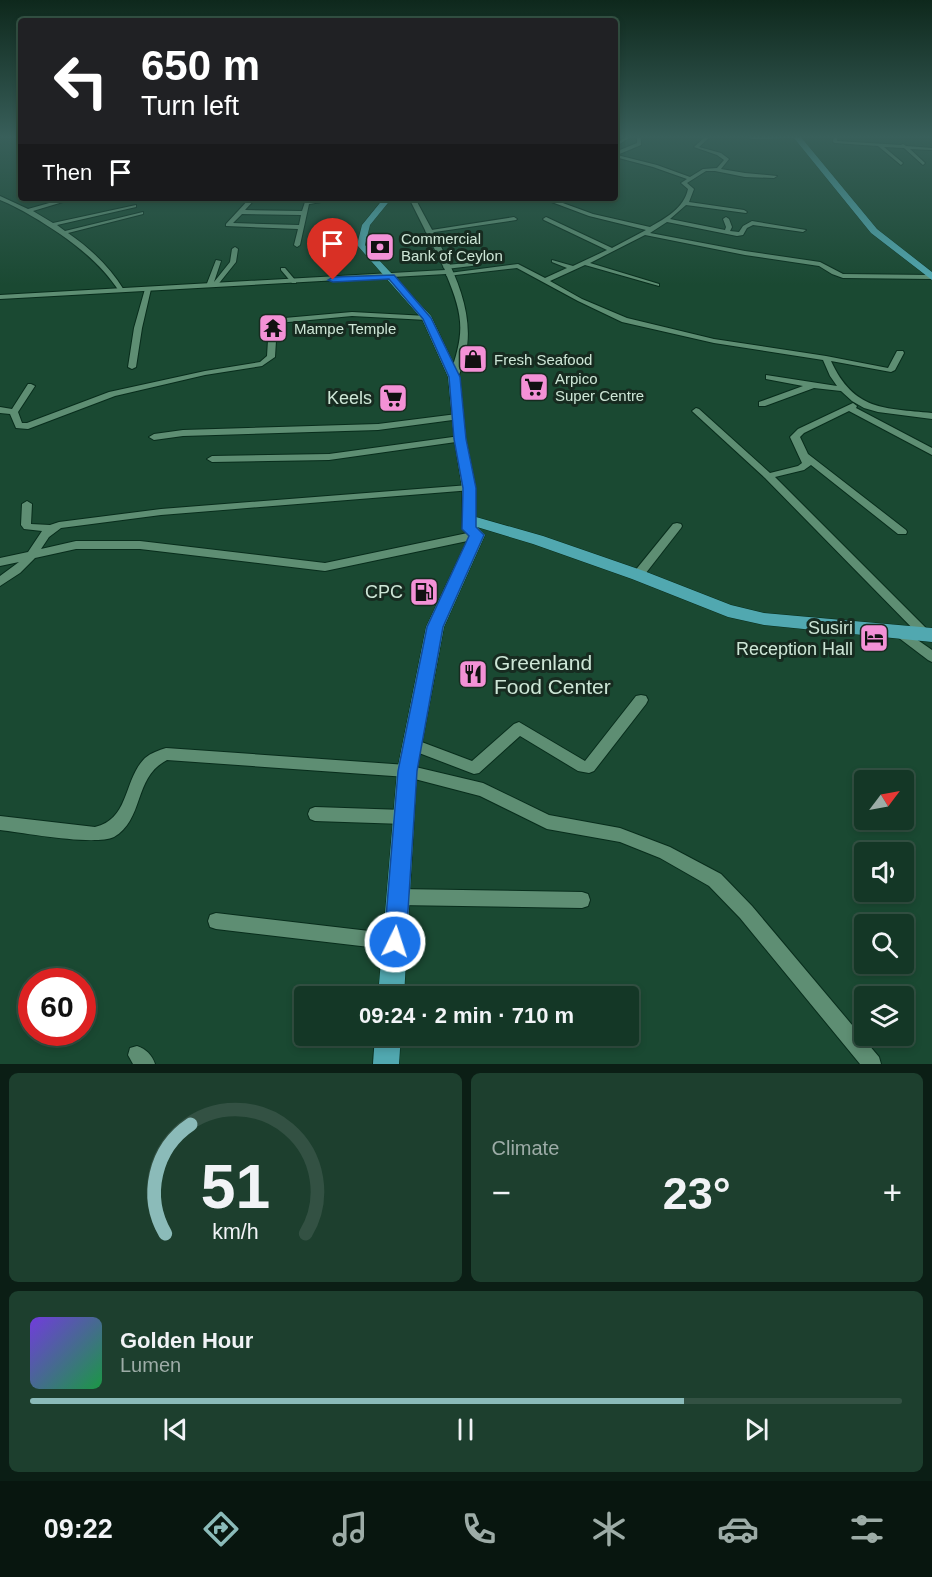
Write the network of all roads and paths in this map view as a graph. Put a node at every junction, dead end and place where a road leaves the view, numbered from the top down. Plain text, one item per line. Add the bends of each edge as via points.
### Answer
1 (687, 186) edge
2 (839, 186) edge
3 (843, 186) edge
4 (1, 198) edge
5 (58, 201) edge
6 (250, 201) edge
7 (318, 201) edge
8 (344, 201) edge
9 (385, 201) edge
10 (413, 201) edge
11 (549, 201) edge
12 (686, 203) junction
13 (134, 206) dead end
14 (98, 209) dead end
15 (30, 210) junction
16 (345, 210) dead end
17 (240, 212) junction
18 (744, 212) dead end
19 (141, 213) dead end
20 (305, 213) junction
21 (514, 219) dead end
22 (546, 219) dead end
23 (726, 219) dead end
24 (665, 220) junction
25 (45, 221) junction
26 (51, 225) junction
27 (302, 227) junction
28 (651, 229) junction
29 (803, 230) dead end
30 (428, 231) junction
31 (62, 232) junction
32 (726, 232) junction
33 (643, 233) junction
34 (297, 245) dead end
35 (235, 249) dead end
36 (612, 250) junction
37 (218, 261) dead end
38 (554, 261) dead end
39 (484, 263) dead end
40 (585, 263) junction
41 (573, 268) junction
42 (283, 269) dead end
43 (448, 271) junction
44 (932, 271) edge
45 (391, 277) junction
46 (932, 277) edge
47 (543, 281) junction
48 (294, 282) junction
49 (657, 285) dead end
50 (211, 286) junction
51 (148, 289) junction
52 (121, 290) junction
53 (0, 297) edge
54 (427, 318) junction
55 (900, 353) dead end
56 (826, 358) junction
57 (132, 367) dead end
58 (454, 377) junction
59 (769, 377) dead end
60 (31, 386) dead end
61 (813, 386) junction
62 (843, 389) junction
63 (762, 404) dead end
64 (860, 404) junction
65 (849, 408) junction
66 (0, 410) edge
67 (696, 411) dead end
68 (14, 412) junction
69 (932, 416) edge
70 (458, 417) junction
71 (154, 437) dead end
72 (460, 439) junction
73 (932, 452) edge
74 (806, 456) junction
75 (212, 459) dead end
76 (768, 476) junction
77 (469, 488) junction
78 (27, 504) dead end
79 (677, 526) dead end
80 (49, 528) junction
81 (473, 528) junction
82 (902, 532) dead end
83 (31, 556) junction
84 (0, 562) edge
85 (638, 575) junction
86 (0, 582) edge
87 (898, 632) junction
88 (929, 635) edge
89 (932, 657) edge
90 (641, 700) dead end
91 (411, 744) junction
92 (407, 771) junction
93 (315, 814) dead end
94 (404, 817) junction
95 (0, 823) edge
96 (398, 897) junction
97 (582, 900) dead end
98 (216, 921) dead end
99 (395, 942) junction
100 (392, 986) edge
101 (387, 1046) edge
102 (386, 1064) edge
103 (872, 1064) edge

1 - 12 street via 691,189
2 - 46 main road via 874,231
3 - 44 main road via 902,250
4 - 15 street
5 - 15 street
6 - 17 street
7 - 20 street via 309,202
8 - 16 street
9 - 45 main road via 372,216 360,241 368,256
10 - 30 street
11 - 28 street
12 - 18 street
12 - 24 street
13 - 26 street
14 - 25 street
15 - 25 street
17 - 20 street
17 - 27 street via 228,225
19 - 31 street
20 - 27 street
21 - 30 street
22 - 36 street
23 - 32 street
24 - 28 street
24 - 32 street
25 - 26 street
26 - 31 street
27 - 34 street
28 - 33 street
29 - 32 street via 754,223 741,234
30 - 43 street
31 - 52 street via 115,277
33 - 36 street
33 - 46 street via 745,254 820,264 843,276
35 - 50 street via 233,262
36 - 40 street
37 - 50 street
38 - 41 street
39 - 43 street
40 - 41 street
40 - 49 street
41 - 47 street
42 - 48 street
43 - 45 street
43 - 47 street via 515,266
43 - 58 street via 458,290 465,322 465,341
45 - 48 street
45 - 54 main road
47 - 56 street via 625,320 714,341
48 - 50 street
50 - 51 street
51 - 52 street
51 - 57 street
52 - 53 street
54 - 58 main road
54 - 68 street via 352,314 276,321 271,357 262,364 112,394 28,426 19,426
55 - 56 street via 891,370
56 - 62 street
58 - 70 main road
59 - 61 street
60 - 68 street
61 - 62 street
61 - 63 street
62 - 64 street
64 - 65 street
64 - 69 street via 901,414
65 - 73 street
65 - 74 street via 795,437 797,447
66 - 68 street
67 - 76 street
70 - 71 street via 378,427
70 - 72 main road
72 - 75 street via 329,457
72 - 77 main road
74 - 76 street via 807,464 801,468
74 - 82 street
76 - 88 street
77 - 80 street via 161,512
77 - 81 main road
78 - 80 street via 26,525
79 - 85 street
80 - 83 street
81 - 83 street via 325,567 141,545 76,545
81 - 85 main road via 538,540
81 - 91 main road via 435,627
83 - 84 street
83 - 86 street
85 - 87 main road via 728,611 764,619
87 - 88 main road
87 - 89 street
90 - 91 street via 589,767 519,728 474,768
91 - 92 main road
92 - 94 main road
92 - 95 street via 166,754 153,758 144,767 121,823 109,833
92 - 103 street via 483,790 547,822 620,835 665,852 716,880
93 - 94 street
94 - 96 main road
96 - 97 street
96 - 99 main road
98 - 99 street
99 - 100 main road
101 - 102 main road

